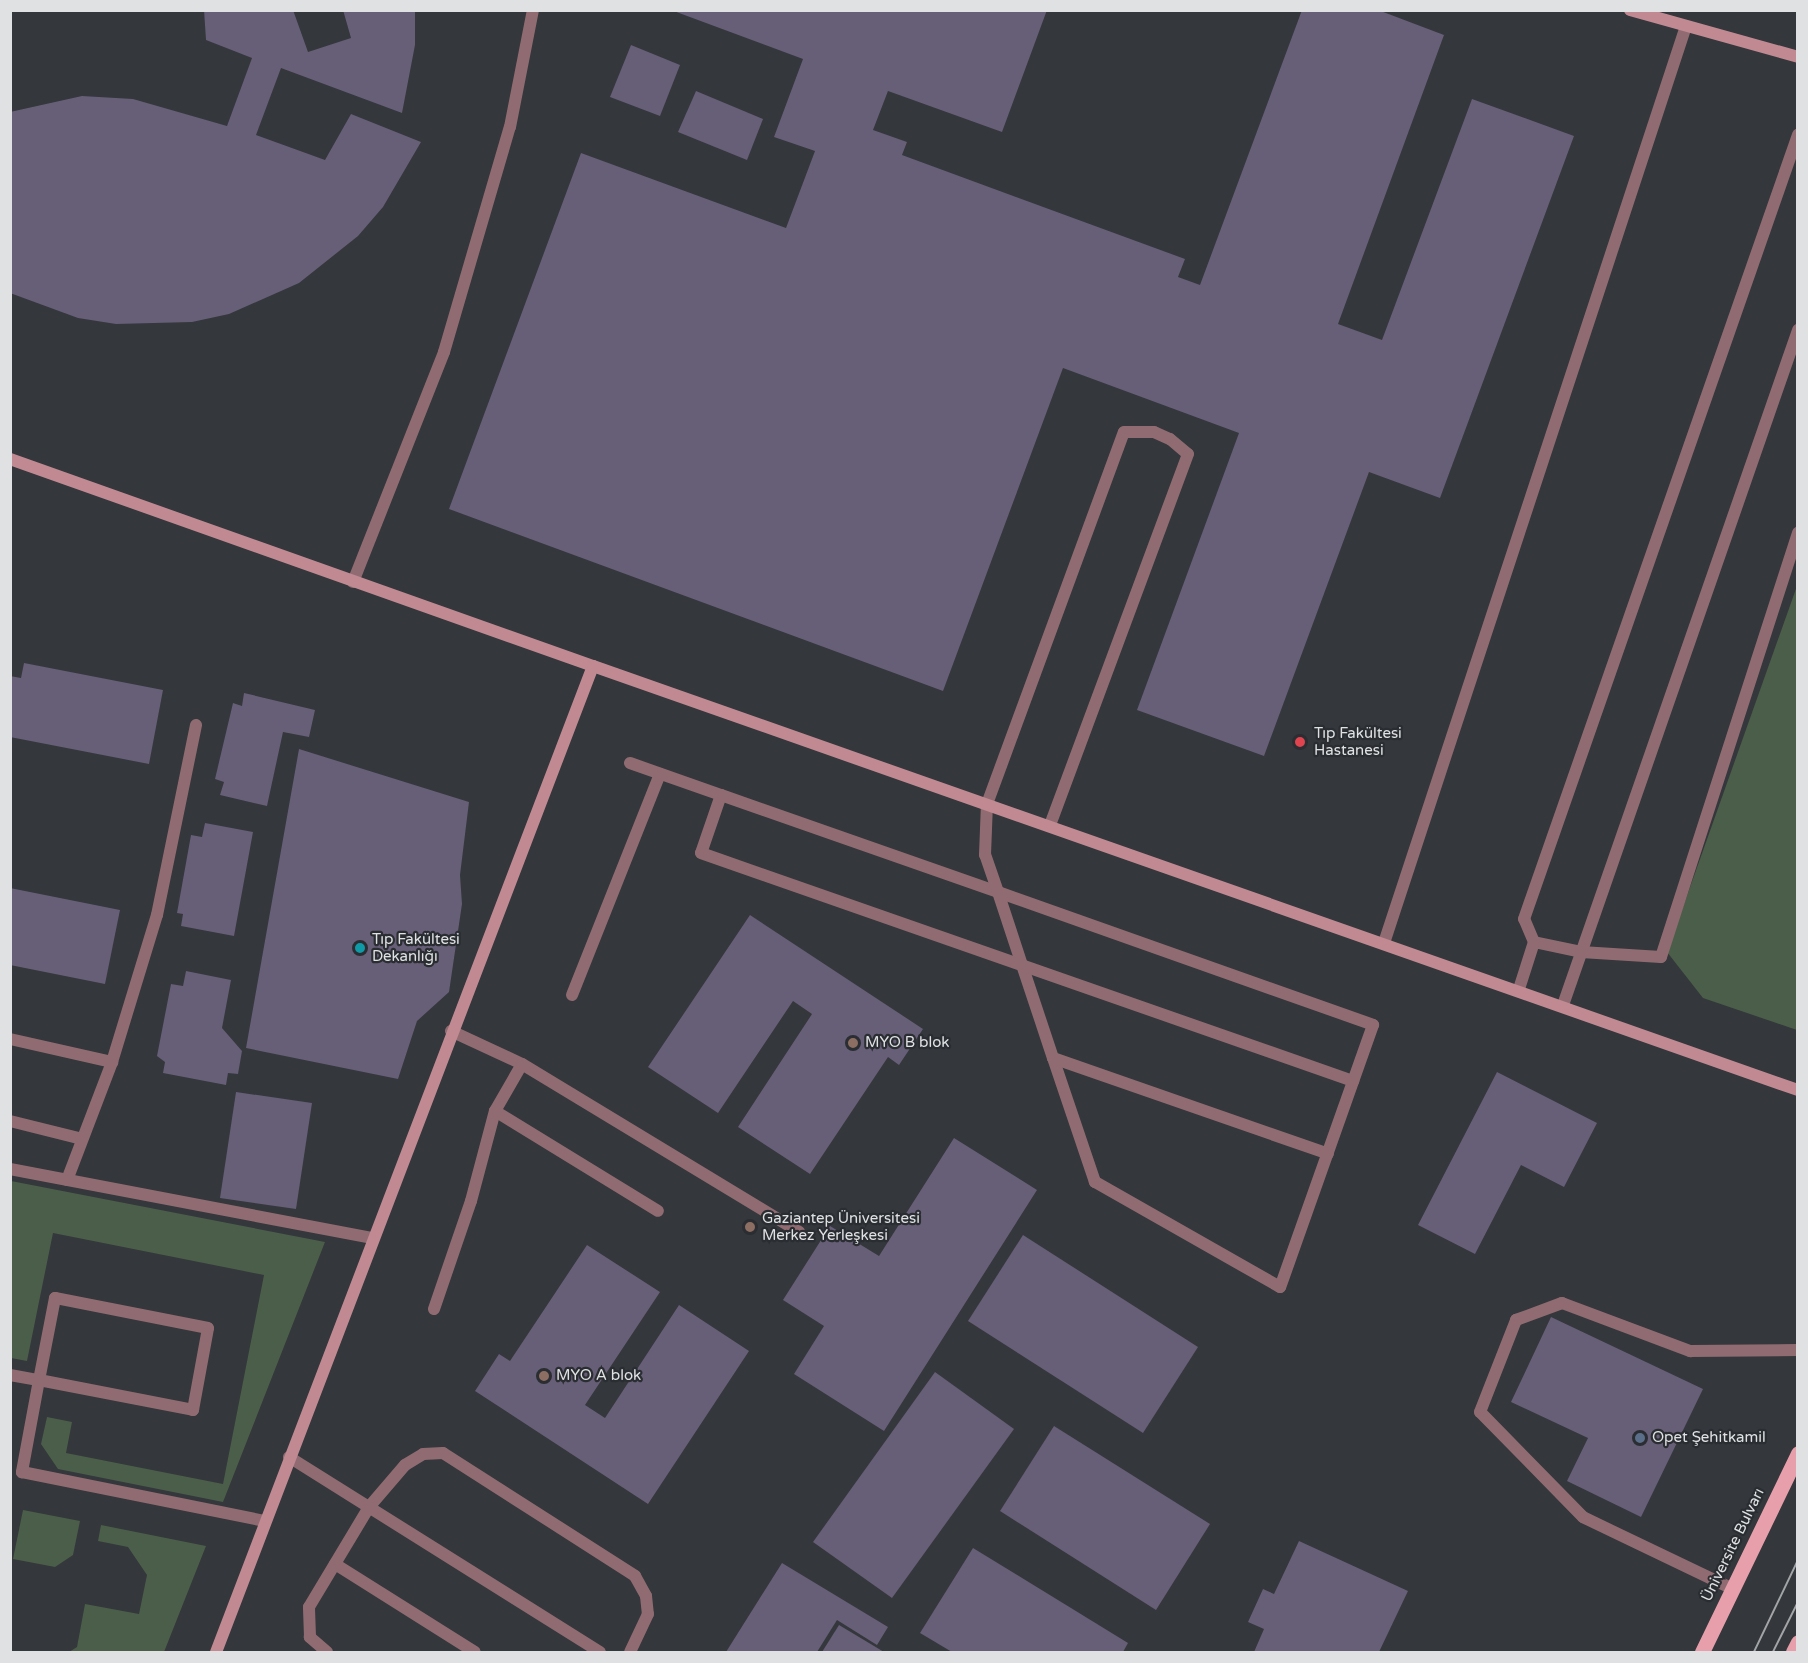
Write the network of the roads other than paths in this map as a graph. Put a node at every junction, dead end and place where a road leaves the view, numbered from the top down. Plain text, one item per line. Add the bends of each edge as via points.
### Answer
1 (534, 10) edge
2 (1630, 10) edge
3 (1686, 26) junction
4 (1797, 57) edge
5 (1797, 135) edge
6 (1797, 330) edge
7 (10, 459) edge
8 (1797, 533) edge
9 (352, 582) junction
10 (593, 666) junction
11 (196, 725) dead end
12 (630, 763) dead end
13 (660, 774) junction
14 (721, 795) junction
15 (987, 804) junction
16 (1050, 826) junction
17 (998, 892) junction
18 (1534, 942) junction
19 (1384, 943) junction
20 (1581, 952) junction
21 (1022, 965) junction
22 (1519, 989) junction
23 (572, 995) dead end
24 (1563, 1005) junction
25 (451, 1031) junction
26 (10, 1039) edge
27 (1053, 1058) junction
28 (112, 1062) junction
29 (522, 1064) junction
30 (1353, 1081) junction
31 (1797, 1090) edge
32 (495, 1111) junction
33 (10, 1121) edge
34 (82, 1139) junction
35 (1328, 1154) junction
36 (10, 1169) edge
37 (67, 1180) junction
38 (658, 1211) dead end
39 (799, 1232) dead end
40 (371, 1238) junction
41 (434, 1309) dead end
42 (1797, 1350) edge
43 (10, 1375) edge
44 (39, 1380) junction
45 (1797, 1453) edge
46 (289, 1456) junction
47 (369, 1508) junction
48 (265, 1521) junction
49 (334, 1564) junction
50 (1732, 1588) junction
51 (1797, 1642) edge
52 (216, 1653) edge
53 (327, 1653) edge
54 (476, 1653) edge
55 (600, 1653) edge
56 (630, 1653) edge
57 (1702, 1653) edge
58 (1792, 1653) edge

1 - 9 street via 510,127 444,352
2 - 3 street
3 - 4 street
3 - 19 street
5 - 18 street via 1524,919
6 - 20 street
7 - 9 street
8 - 20 street via 1661,957
9 - 10 street
10 - 15 street
10 - 25 street
11 - 28 street via 157,915
12 - 13 street
13 - 14 street
13 - 23 street
14 - 17 street
14 - 21 street via 701,853
15 - 16 street
15 - 16 street via 1124,432 1159,434 1188,454
15 - 17 street via 985,855
16 - 19 street
17 - 21 street
17 - 30 street via 1373,1025
18 - 20 street
18 - 22 street
19 - 22 street
20 - 24 street
21 - 27 street
21 - 30 street
22 - 24 street
24 - 31 street
25 - 29 street
25 - 40 street
26 - 28 street
27 - 35 street
27 - 35 street via 1095,1182 1280,1287
28 - 34 street
29 - 32 street
29 - 39 street
30 - 35 street
32 - 38 street
32 - 41 street via 471,1201
33 - 34 street
34 - 37 street
36 - 37 street
37 - 40 street
40 - 46 street
42 - 50 street via 1690,1351 1562,1304 1516,1320 1480,1412 1582,1518
43 - 44 street
44 - 44 street via 56,1298 208,1328 193,1410
44 - 48 street via 22,1472
45 - 50 main road, Üniversite Bulvarı
46 - 47 street
46 - 48 street
47 - 49 street
47 - 55 street
47 - 56 street via 405,1465 423,1454 443,1453 635,1576 646,1596 648,1614
48 - 52 street
49 - 53 street via 309,1607 310,1637
49 - 54 street
50 - 57 main road, Üniversite Bulvarı
51 - 58 main road

